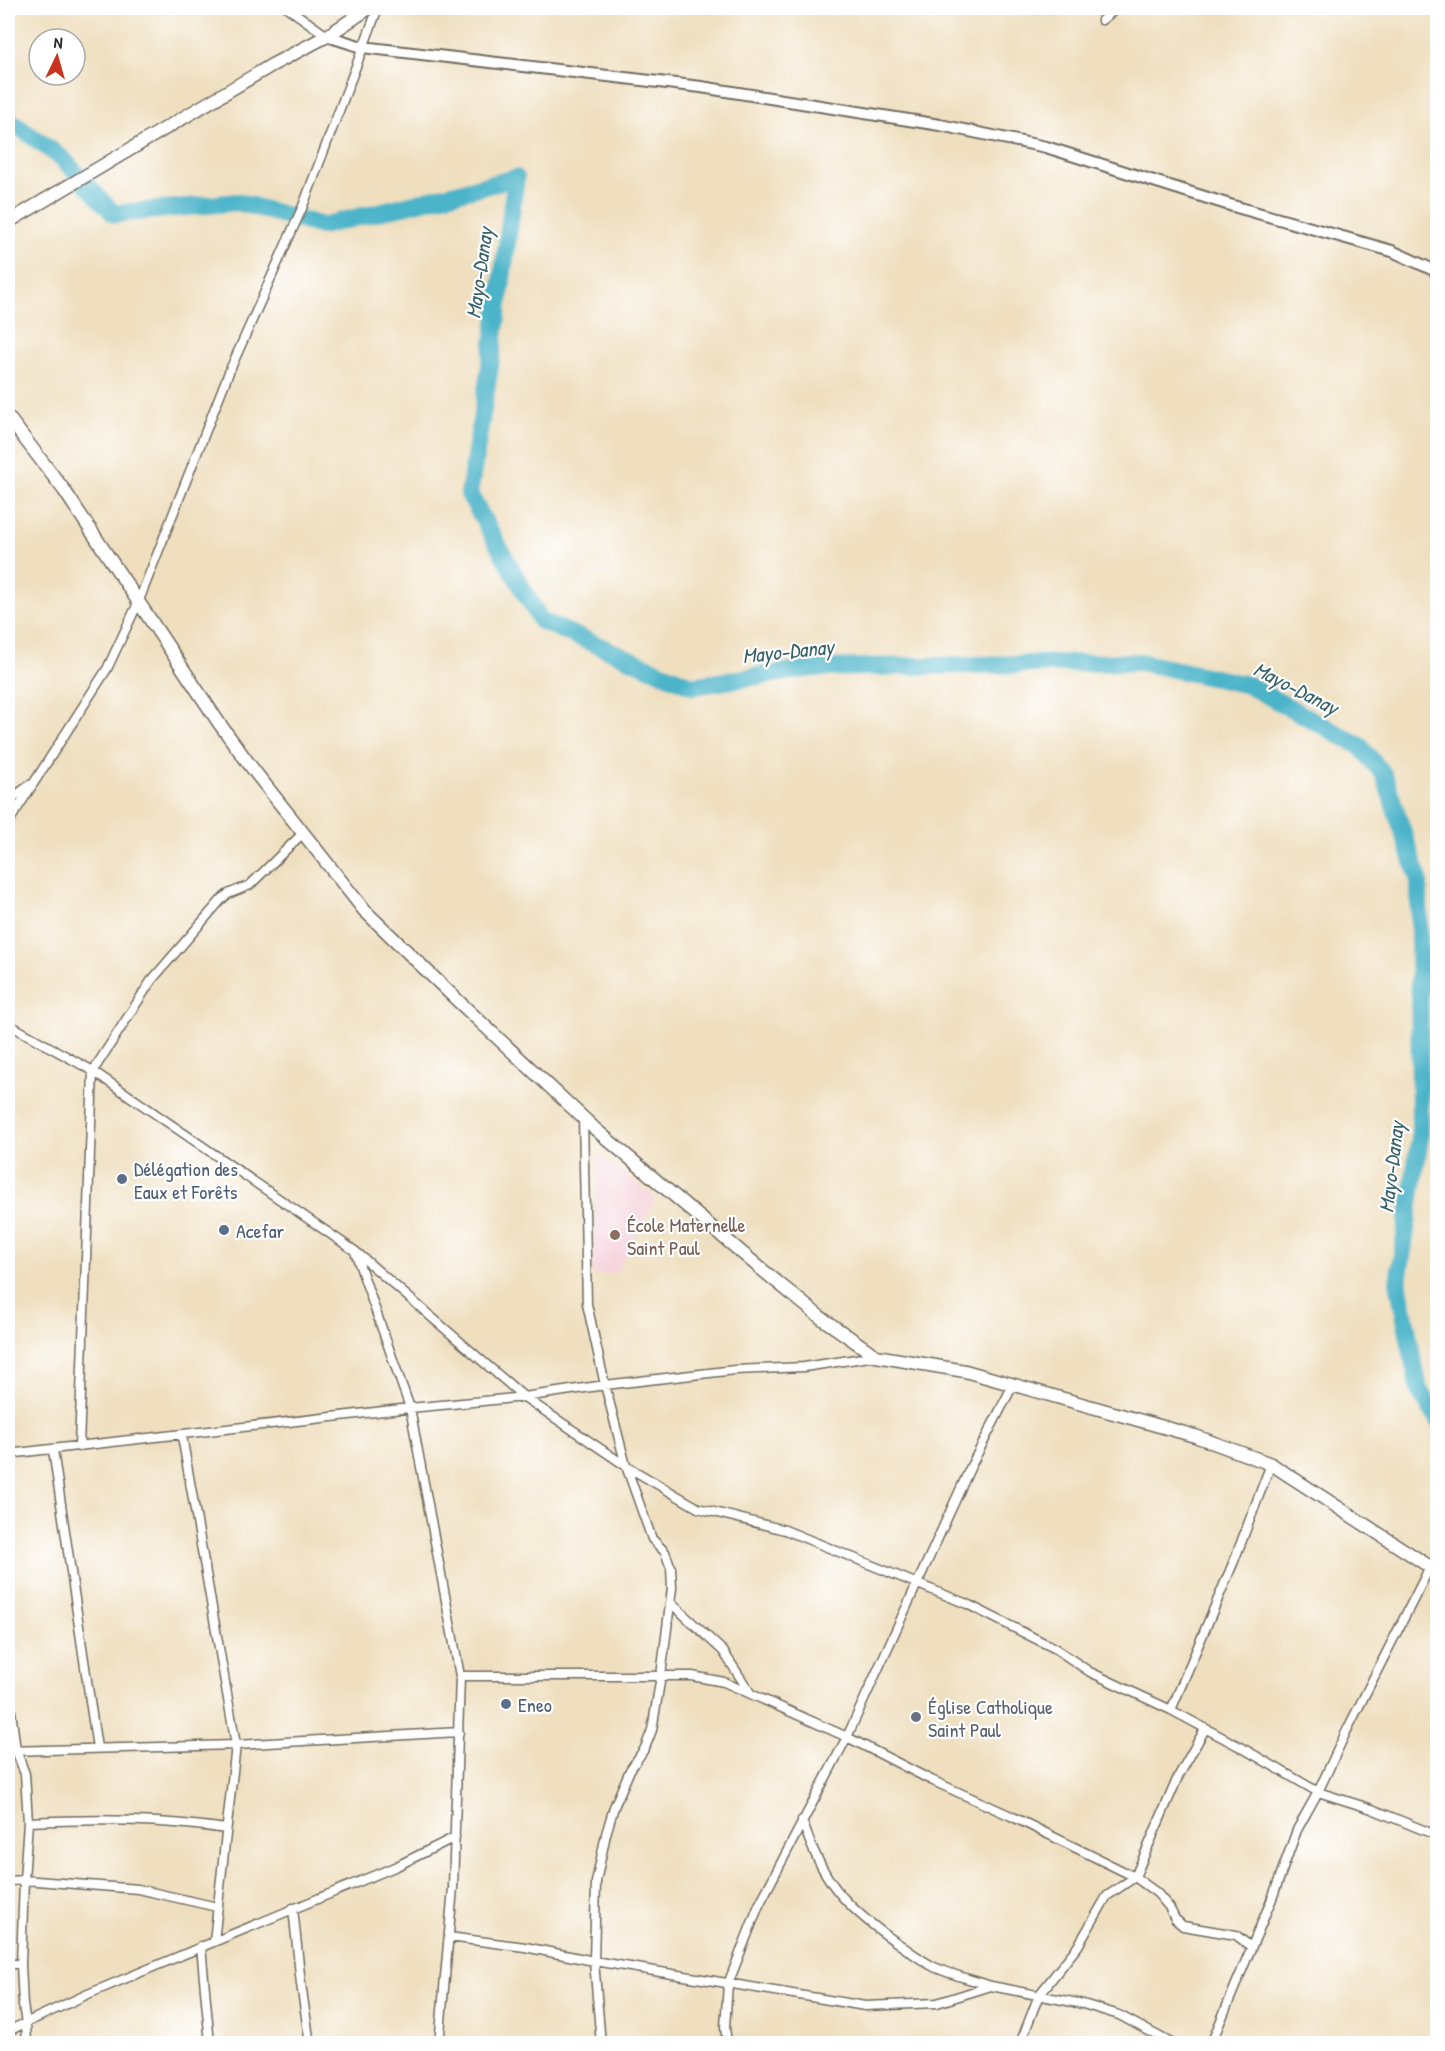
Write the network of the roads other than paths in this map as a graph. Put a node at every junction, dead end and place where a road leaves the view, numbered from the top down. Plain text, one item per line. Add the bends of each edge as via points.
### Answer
1 (288, 8) edge
2 (369, 8) edge
3 (378, 8) edge
4 (1117, 8) edge
5 (1102, 20) dead end
6 (327, 36) junction
7 (362, 46) junction
8 (8, 222) edge
9 (1437, 272) edge
10 (8, 417) edge
11 (138, 603) junction
12 (35, 781) junction
13 (8, 802) edge
14 (8, 823) edge
15 (303, 833) junction
16 (8, 1024) edge
17 (93, 1071) junction
18 (583, 1118) junction
19 (355, 1251) junction
20 (876, 1356) junction
21 (605, 1385) junction
22 (1012, 1385) junction
23 (524, 1397) junction
24 (410, 1408) junction
25 (182, 1436) junction
26 (79, 1447) junction
27 (53, 1450) junction
28 (8, 1454) edge
29 (1271, 1464) junction
30 (626, 1466) junction
31 (1434, 1569) edge
32 (918, 1585) junction
33 (671, 1603) junction
34 (460, 1676) junction
35 (662, 1676) junction
36 (8, 1688) edge
37 (751, 1694) junction
38 (1171, 1710) junction
39 (1205, 1730) junction
40 (459, 1732) junction
41 (847, 1737) junction
42 (236, 1745) junction
43 (97, 1748) junction
44 (12, 1751) edge
45 (1318, 1792) junction
46 (802, 1820) junction
47 (28, 1822) junction
48 (226, 1829) junction
49 (1437, 1836) edge
50 (455, 1837) junction
51 (1135, 1877) junction
52 (24, 1880) junction
53 (8, 1881) edge
54 (217, 1907) junction
55 (293, 1908) junction
56 (449, 1937) junction
57 (214, 1941) junction
58 (201, 1946) junction
59 (1251, 1947) junction
60 (594, 1961) junction
61 (8, 1964) edge
62 (21, 1964) junction
63 (728, 1984) junction
64 (992, 1986) junction
65 (1039, 1995) junction
66 (26, 2023) junction
67 (8, 2031) edge
68 (1161, 2041) edge
69 (27, 2043) edge
70 (210, 2043) edge
71 (310, 2043) edge
72 (439, 2043) edge
73 (601, 2043) edge
74 (727, 2043) edge
75 (1020, 2043) edge
76 (1173, 2043) edge
77 (1211, 2043) edge

1 - 6 street
2 - 6 main road
3 - 7 street
4 - 5 street
6 - 7 main road
6 - 8 main road
7 - 9 main road via 701,87 940,125 1047,147 1392,251
7 - 11 street via 303,206 229,372
10 - 11 main road via 64,490
11 - 12 street via 107,669
11 - 15 main road via 219,723
12 - 13 street
12 - 14 street
15 - 17 street via 250,885 221,900 151,981
15 - 18 main road via 364,910
16 - 17 street
17 - 19 street
17 - 26 street
18 - 20 main road via 820,1317
18 - 21 street via 587,1304
19 - 23 street
19 - 24 street
20 - 21 street via 804,1367 735,1370
20 - 22 main road via 965,1371
21 - 23 street
21 - 30 street
22 - 29 main road via 1195,1436
22 - 32 street
23 - 24 street
23 - 30 street
24 - 25 street
24 - 34 street
25 - 26 street
25 - 42 street
26 - 27 street
27 - 28 street
27 - 43 street
29 - 31 main road
29 - 38 street
30 - 32 street via 698,1508 785,1530
30 - 33 street via 652,1539 665,1552 671,1568
31 - 45 street
32 - 38 street via 986,1613 1056,1649 1090,1672
32 - 41 street
33 - 35 street
33 - 37 street via 723,1651
34 - 35 street
34 - 40 street
35 - 37 street via 711,1678
35 - 60 street via 652,1730 630,1770 606,1834 596,1882
36 - 44 street
37 - 41 street
38 - 39 street
39 - 45 street
39 - 51 street via 1178,1777
40 - 42 street
40 - 50 street
41 - 46 street
41 - 51 street
42 - 43 street
42 - 48 street
43 - 44 street
44 - 47 street via 25,1774
45 - 49 street
45 - 59 street via 1296,1830
46 - 63 street via 759,1905
46 - 64 street via 819,1864 841,1897 860,1915 934,1967
47 - 48 street via 169,1822
47 - 52 street
48 - 54 street
50 - 55 street via 397,1866
50 - 56 street
51 - 59 street via 1157,1893 1183,1926 1236,1935
51 - 65 street via 1107,1896 1078,1946
52 - 53 street
52 - 54 street via 138,1889
52 - 62 street
54 - 57 street
55 - 57 street
55 - 71 street
56 - 60 street
56 - 72 street
57 - 58 street
58 - 66 street
58 - 70 street
59 - 77 street
60 - 63 street
60 - 73 street
61 - 62 street
62 - 66 street
63 - 64 street via 865,2006 937,2003
63 - 74 street
64 - 65 street
65 - 68 street via 1119,2015
65 - 75 street
66 - 67 street
66 - 69 street
68 - 76 street

